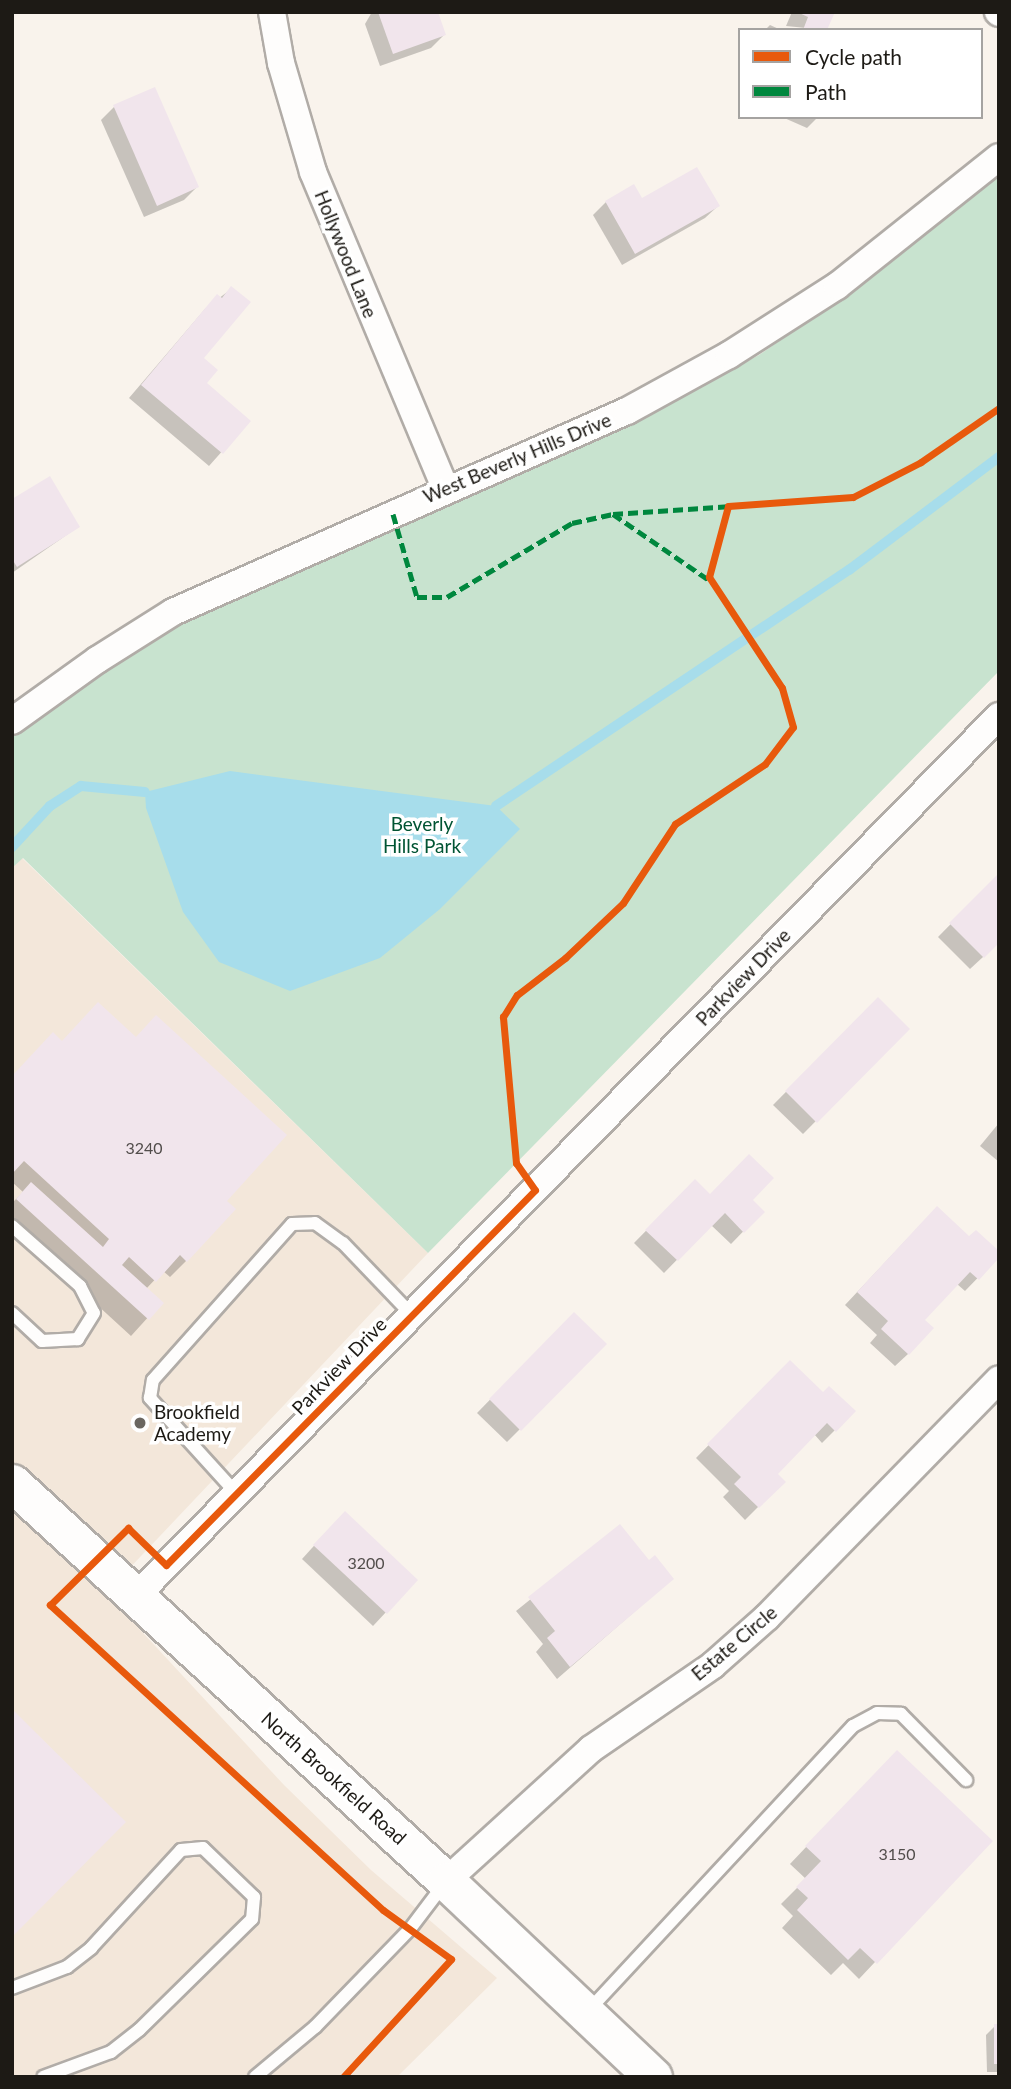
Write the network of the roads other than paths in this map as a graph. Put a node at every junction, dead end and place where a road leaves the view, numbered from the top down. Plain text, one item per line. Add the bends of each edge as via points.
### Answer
1 (272, 12) edge
2 (999, 157) edge
3 (445, 488) junction
4 (999, 716) edge
5 (12, 721) edge
6 (12, 1226) edge
7 (12, 1313) edge
8 (412, 1315) junction
9 (999, 1379) edge
10 (12, 1483) edge
11 (237, 1494) junction
12 (135, 1597) junction
13 (966, 1780) dead end
14 (446, 1881) junction
15 (12, 1987) edge
16 (585, 2013) junction
17 (43, 2077) edge
18 (256, 2077) edge
19 (653, 2077) edge

1 - 3 street, Hollywood Lane via 281,64 313,172
2 - 3 street, West Beverly Hills Drive via 837,286 729,355 626,411
3 - 5 street, West Beverly Hills Drive via 173,612
4 - 8 street, Parkview Drive
6 - 7 lane via 80,1286 94,1313 78,1339 43,1341
8 - 11 street, Parkview Drive
8 - 11 lane via 343,1243 315,1223 292,1224 153,1380 150,1398
9 - 14 street, Estate Circle via 767,1617 713,1665 573,1764
10 - 12 street, North Brookfield Road
11 - 12 street, Parkview Drive
12 - 14 street, North Brookfield Road
13 - 16 lane via 901,1714 877,1713 853,1726
14 - 16 street, North Brookfield Road
14 - 18 lane via 410,1929 315,2027
15 - 17 lane via 67,1967 91,1948 181,1850 203,1848 254,1897 252,1919 139,2029 111,2052
16 - 19 street, North Brookfield Road

